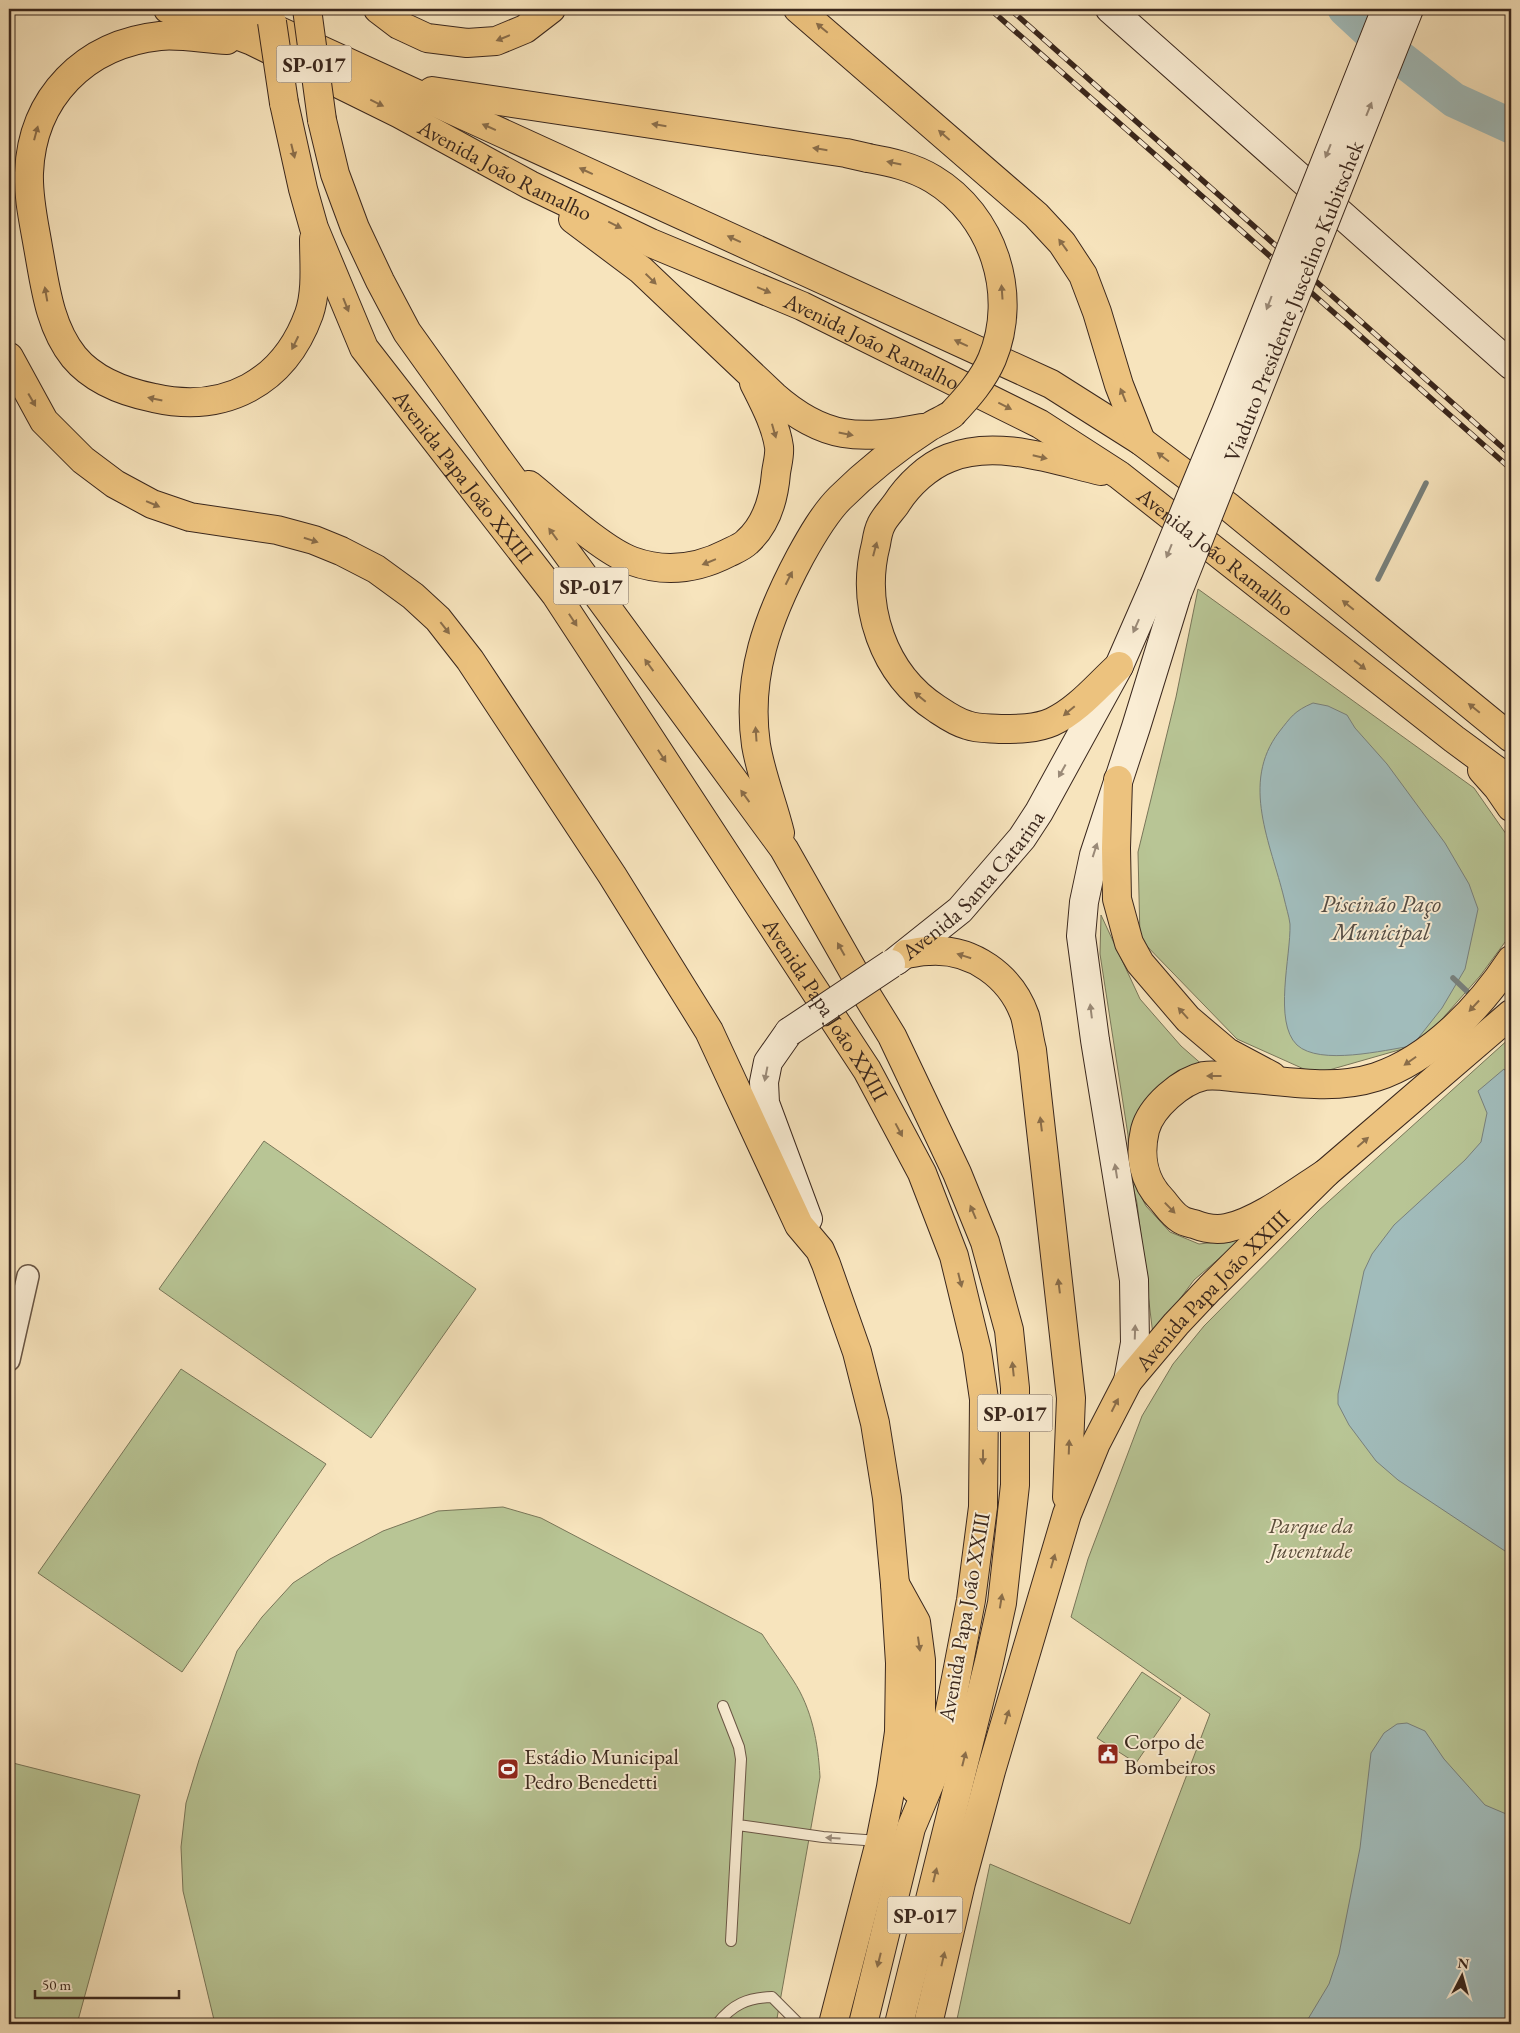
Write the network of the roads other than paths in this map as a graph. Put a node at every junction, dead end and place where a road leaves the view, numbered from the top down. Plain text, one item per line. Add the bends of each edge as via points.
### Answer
1 (168, 9) edge
2 (231, 9) edge
3 (307, 9) edge
4 (378, 9) edge
5 (798, 9) edge
6 (1110, 9) edge
7 (1386, 9) edge
8 (1409, 9) edge
9 (548, 11) edge
10 (270, 13) edge
11 (252, 41) junction
12 (400, 87) junction
13 (530, 184) junction
14 (314, 228) junction
15 (9, 357) edge
16 (1511, 365) edge
17 (748, 371) junction
18 (941, 420) junction
19 (1141, 441) junction
20 (500, 462) junction
21 (1119, 475) junction
22 (1166, 590) junction
23 (1118, 666) junction
24 (1511, 738) edge
25 (1454, 739) junction
26 (1118, 780) junction
27 (1511, 781) edge
28 (1511, 807) edge
29 (784, 849) junction
30 (898, 959) junction
31 (1505, 970) edge
32 (1511, 1014) edge
33 (1280, 1080) junction
34 (1326, 1173) junction
35 (820, 1250) junction
36 (28, 1276) dead end
37 (9, 1360) edge
38 (1128, 1380) junction
39 (1067, 1514) junction
40 (895, 1584) junction
41 (723, 1706) dead end
42 (738, 1825) junction
43 (911, 1828) junction
44 (880, 1842) junction
45 (730, 1941) dead end
46 (932, 2018) edge
47 (717, 2024) edge
48 (799, 2024) edge
49 (833, 2024) edge
50 (863, 2024) edge
51 (899, 2024) edge

1 - 11 main road, Avenida João Ramalho
2 - 12 main road, Avenida João Ramalho
3 - 20 main road, Avenida Papa João XXIII / SP-017, bridge via 322,120 355,228 407,332
9 -> 4 main road via 525,29 496,41 467,43 427,38 399,25
19 -> 5 main road via 1083,275 1062,243 1036,215
6 - 16 main road
7 -> 22 main road, Viaduto Presidente Juscelino Kubitschek, bridge via 1226,412
22 -> 8 main road, Viaduto Presidente Juscelino Kubitschek, bridge
10 -> 14 main road, Avenida Papa João XXIII / SP-017, bridge via 284,103 302,190
11 -> 13 main road, Avenida João Ramalho via 400,114
14 -> 11 main road via 314,286 309,313 291,351 266,378 237,394 197,403 164,401 130,393 102,381 75,358 62,338 48,303 30,201 29,172 38,125 50,100 72,73 102,52 130,42 161,36
18 -> 12 main road, bridge via 975,389 992,359 1002,326 1003,292 996,258 982,227 960,200 933,179 902,165 817,149
19 -> 12 main road, Avenida João Ramalho via 1051,384
13 -> 17 main road via 641,270
13 -> 21 main road, Avenida João Ramalho via 651,243 802,306 928,367 1040,424
14 -> 43 main road, Avenida Papa João XXIII / SP-017 via 364,348 556,595 867,1070 922,1174 954,1256 977,1351 984,1399 983,1507 971,1600 948,1720 932,1778
15 -> 35 main road, Avenida Papa João XXIII via 44,421 83,460 115,484 152,504 190,517 277,530 341,551 376,569 438,619 470,660 612,875 709,1031 799,1225
17 -> 18 main road via 792,411 832,431 878,436
17 -> 20 main road via 771,418 779,447 775,490 768,512 748,542 697,566 663,568 632,561 602,544
29 -> 18 main road via 756,745 753,701 758,659 770,620 810,539 839,499 880,462
24 -> 19 main road, Avenida João Ramalho via 1230,508
29 -> 20 main road, Avenida Papa João XXIII / SP-017
23 -> 21 main road via 1065,715 1050,723 1025,729 966,725 944,715 911,690 884,649 874,620 870,589 872,559 881,525 904,491 949,458 986,450 1020,452
21 -> 25 main road, Avenida João Ramalho
22 -> 23 main road, Avenida Santa Catarina
22 - 26 main road
23 -> 30 main road, Avenida Santa Catarina via 1022,838 960,910
25 - 27 main road, Avenida João Ramalho
25 - 28 main road
33 -> 26 main road via 1227,1052 1188,1019 1140,963 1129,943 1117,899
38 -> 26 main road via 1135,1343 1134,1280 1081,936 1088,874
51 -> 29 main road, Avenida Papa João XXIII / SP-017 via 989,1662 1004,1583 1015,1485 1015,1388 1009,1330 986,1242 957,1173 892,1036
30 -> 35 main road, Avenida Santa Catarina, bridge via 789,1032 768,1062 764,1082 765,1103
39 -> 30 main road via 1070,1388 1037,1089 1024,1016 1005,981 969,957 930,951
31 -> 33 main road via 1449,1033 1403,1066 1376,1077 1348,1083 1298,1084
34 -> 32 main road, Avenida Papa João XXIII
33 -> 34 main road via 1215,1076 1195,1079 1182,1087 1155,1111 1146,1126 1141,1146 1144,1170 1158,1196 1180,1219 1204,1228 1226,1228 1250,1221
34 - 38 main road, Avenida Papa João XXIII via 1210,1288
35 - 40 main road, Avenida Papa João XXIII via 857,1352 875,1423 887,1498
36 - 37 street
39 -> 38 main road, Avenida Papa João XXIII via 1096,1443
46 -> 39 main road, Avenida Papa João XXIII via 991,1771
40 -> 43 main road via 916,1622 922,1660 921,1732
40 - 44 main road, Avenida Papa João XXIII via 900,1663 899,1732
41 - 42 lane via 741,1759
44 -> 42 lane
42 - 45 lane
43 -> 50 main road, Avenida Papa João XXIII / SP-017
44 - 49 main road, Avenida Papa João XXIII
47 - 48 lane via 738,2004 754,1998 772,1997

